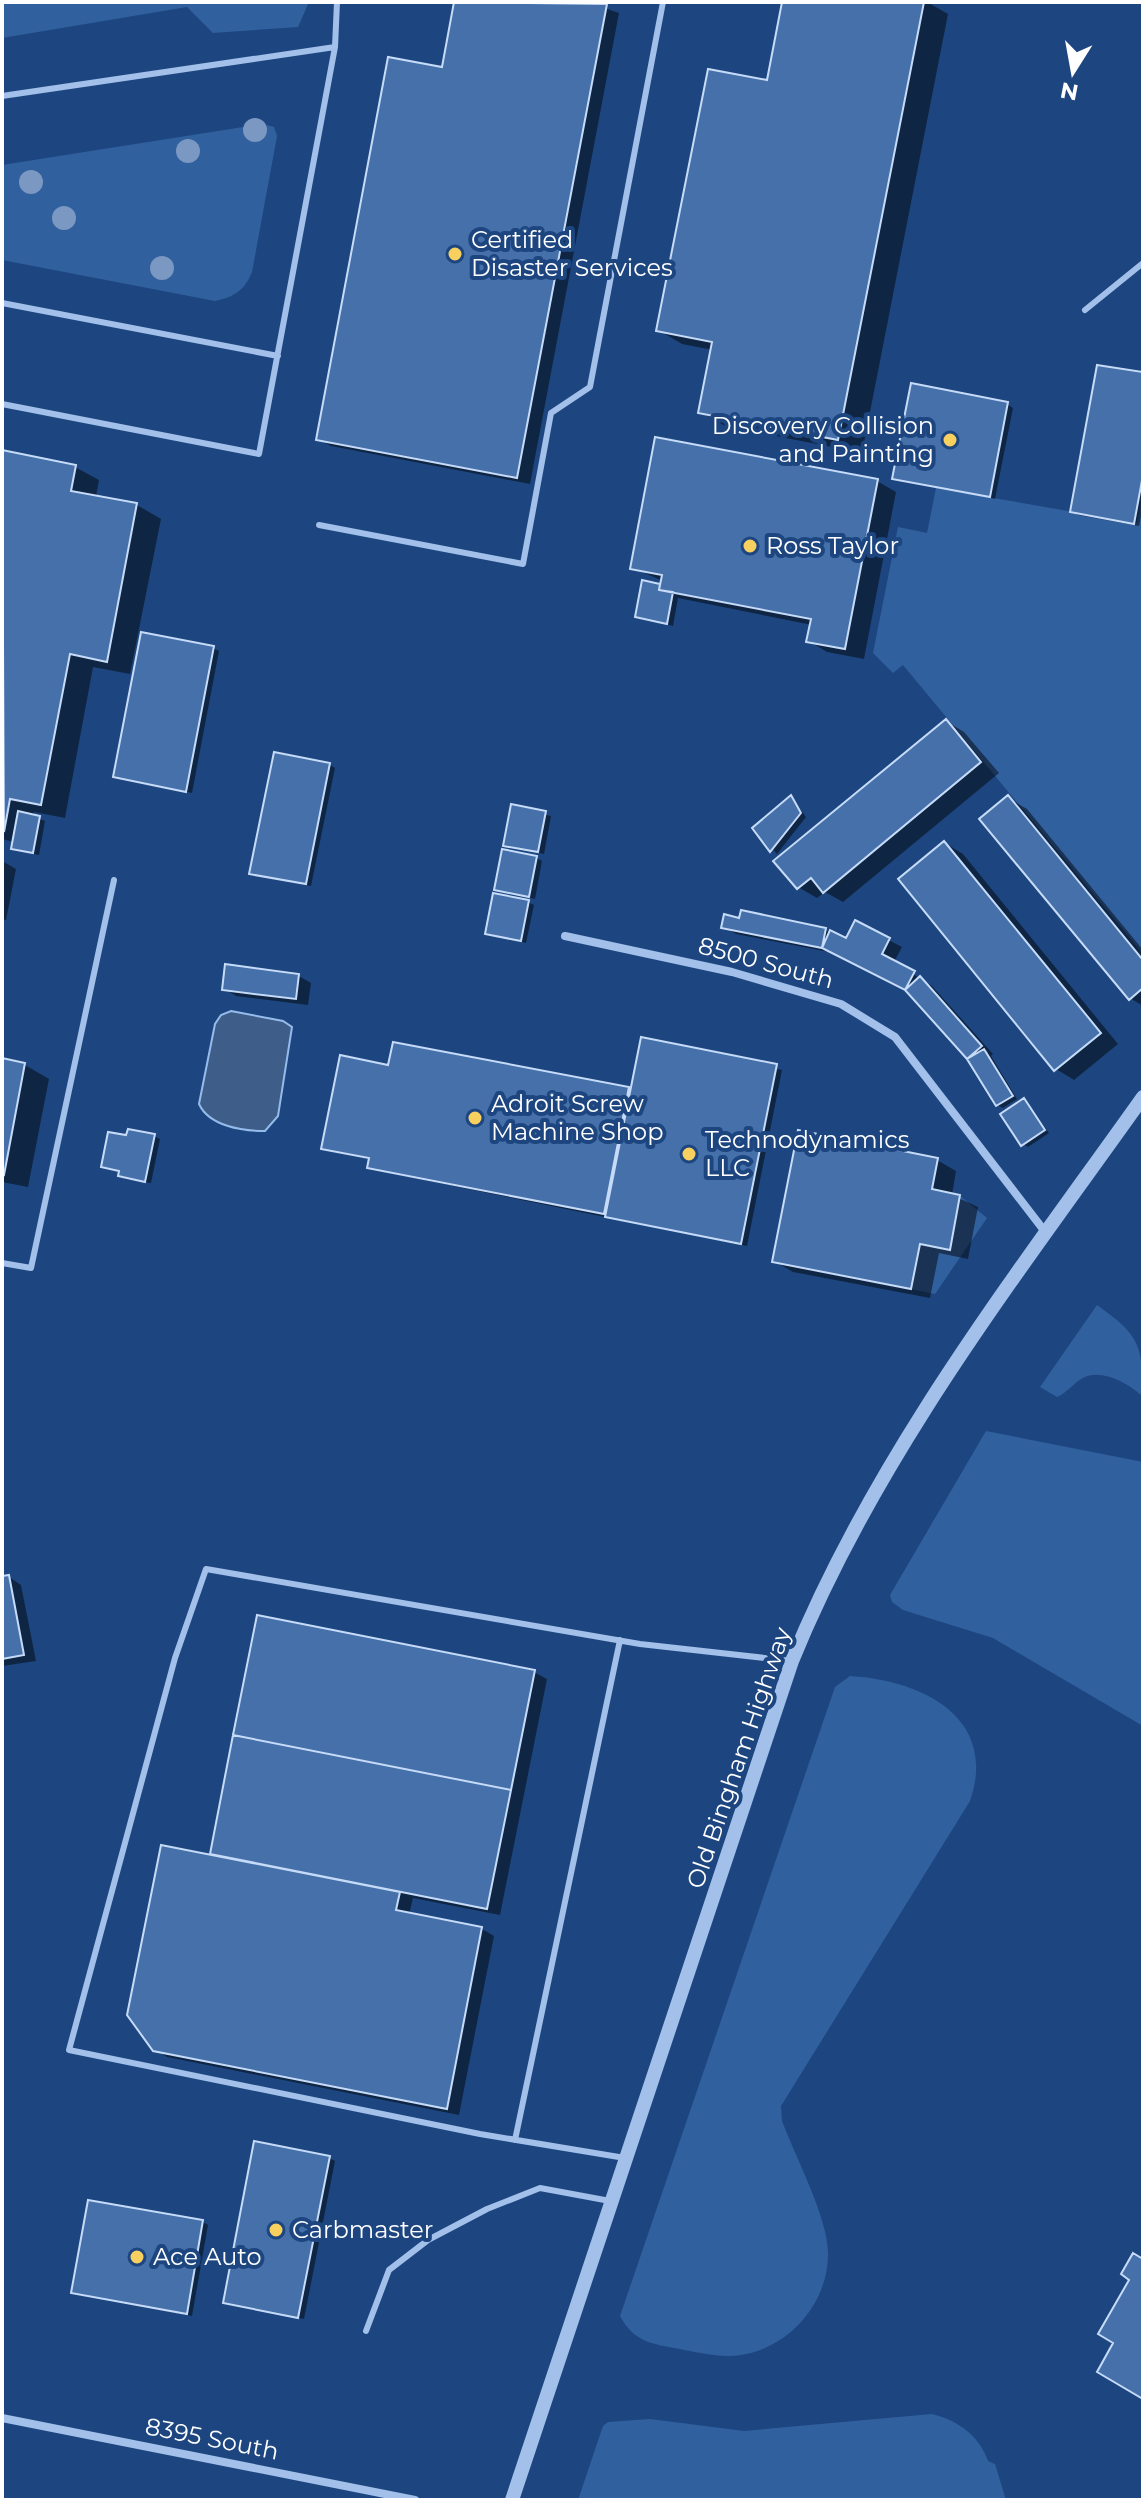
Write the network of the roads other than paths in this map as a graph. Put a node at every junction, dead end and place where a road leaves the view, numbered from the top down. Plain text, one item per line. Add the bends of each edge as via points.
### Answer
1 (337, 2) edge
2 (663, 2) edge
3 (335, 47) junction
4 (2, 96) edge
5 (1143, 263) edge
6 (2, 303) edge
7 (1085, 310) dead end
8 (278, 356) junction
9 (2, 404) edge
10 (319, 525) dead end
11 (114, 880) dead end
12 (565, 936) dead end
13 (1143, 1097) edge
14 (1046, 1233) junction
15 (2, 1263) edge
16 (620, 1640) junction
17 (792, 1661) junction
18 (515, 2140) junction
19 (628, 2158) junction
20 (613, 2202) junction
21 (366, 2331) dead end
22 (2, 2418) edge
23 (415, 2500) edge
24 (512, 2500) edge

1 - 3 lane
2 - 10 lane via 590,387 551,413 523,564
3 - 4 lane
3 - 8 lane
5 - 7 lane
6 - 8 lane
8 - 9 lane via 259,454
11 - 15 lane via 31,1268
12 - 14 street, 8500 South via 732,972 855,1012 895,1037
13 - 14 street, Old Bingham Highway
14 - 17 street, Old Bingham Highway via 915,1424 858,1518
16 - 17 lane
16 - 18 lane
16 - 18 lane via 206,1569 175,1658 69,2050
17 - 19 street, Old Bingham Highway
18 - 19 lane
19 - 20 street, Old Bingham Highway
20 - 21 lane via 540,2188 487,2209 428,2240 389,2270
20 - 24 street, Old Bingham Highway
22 - 23 street, 8395 South

